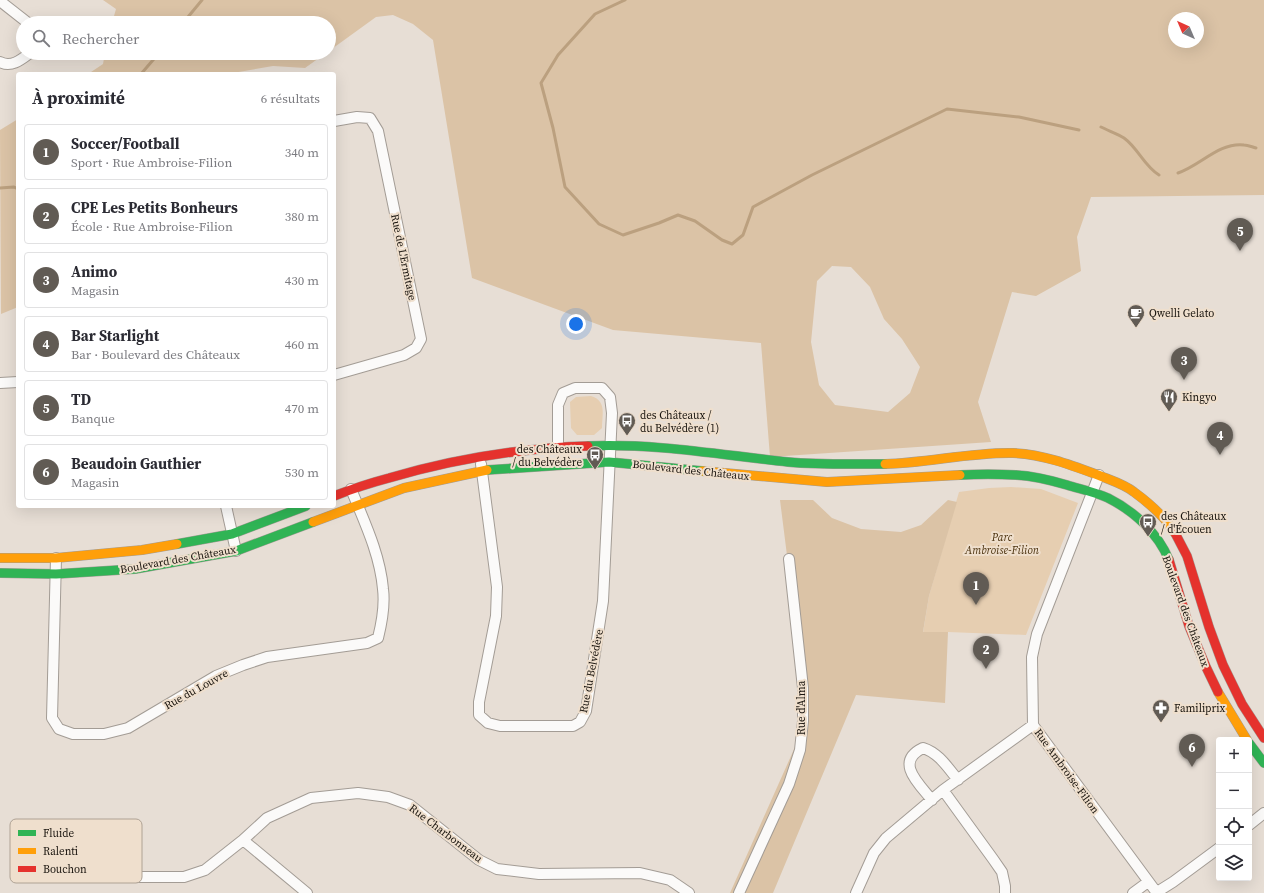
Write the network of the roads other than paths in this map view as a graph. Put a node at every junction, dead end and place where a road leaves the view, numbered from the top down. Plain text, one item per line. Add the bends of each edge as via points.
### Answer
1 (0, 2) edge
2 (19, 16) edge
3 (20, 60) edge
4 (0, 62) edge
5 (336, 121) edge
6 (336, 374) edge
7 (16, 382) edge
8 (0, 383) edge
9 (610, 445) junction
10 (558, 447) junction
11 (480, 456) junction
12 (609, 462) junction
13 (482, 470) junction
14 (1099, 475) junction
15 (351, 489) junction
16 (1092, 492) junction
17 (336, 495) edge
18 (357, 504) junction
19 (226, 508) edge
20 (301, 508) edge
21 (232, 534) junction
22 (236, 551) junction
23 (0, 558) edge
24 (56, 558) junction
25 (789, 559) dead end
26 (0, 573) edge
27 (56, 574) junction
28 (1033, 725) junction
29 (1245, 737) edge
30 (1264, 738) edge
31 (1252, 746) edge
32 (1264, 763) edge
33 (958, 780) junction
34 (943, 790) junction
35 (932, 800) junction
36 (1264, 813) edge
37 (1252, 823) edge
38 (243, 840) junction
39 (1216, 850) edge
40 (142, 877) edge
41 (1148, 882) junction
42 (306, 893) edge
43 (689, 893) edge
44 (739, 893) edge
45 (856, 893) edge
46 (1005, 893) edge
47 (1133, 893) edge
48 (1157, 893) edge

1 - 2 street
3 - 4 street via 8,65
5 - 6 street, Rue de L'Ermitage via 357,117 370,118 378,131 421,339 416,348 404,355
7 - 8 street
9 - 10 street, Boulevard des Châteaux
9 - 10 street via 610,397 602,388 576,388 563,393 558,405
9 - 12 street, Rue du Belvédère
9 - 14 street, Boulevard des Châteaux via 828,465 908,463 976,454 1014,453 1064,462
10 - 11 street, Boulevard des Châteaux
11 - 13 street, Rue du Belvédère
11 - 15 street, Boulevard des Châteaux via 419,469
12 - 13 street, Boulevard des Châteaux
12 - 13 street, Rue du Belvédère via 603,602 586,711 580,722 573,726 500,726 488,723 479,715 479,702 496,616 497,587
12 - 16 street, Boulevard des Châteaux via 827,482 986,474 1017,475 1046,479
13 - 18 street, Boulevard des Châteaux via 404,488
14 - 16 street, Rue Ambroise-Filion
14 - 30 street, Boulevard des Châteaux via 1125,486 1141,497 1162,516 1176,534 1187,556 1223,665 1242,704
15 - 17 street, Boulevard des Châteaux
15 - 18 street, Rue du Louvre
16 - 28 street, Rue Ambroise-Filion via 1037,634 1032,657
16 - 29 street, Boulevard des Châteaux via 1108,498 1135,515 1164,548 1189,626 1206,667 1223,702
18 - 22 street, Boulevard des Châteaux
18 - 27 street, Rue du Louvre via 377,555 384,589 378,638 368,643 267,657 243,665 216,676 128,728 104,734 73,734 59,729 52,718
19 - 21 street
20 - 21 street, Boulevard des Châteaux
21 - 22 street
21 - 24 street, Boulevard des Châteaux via 142,550
22 - 27 street, Boulevard des Châteaux via 134,569
23 - 24 street, Boulevard des Châteaux
24 - 27 street, Rue du Louvre
25 - 44 street, Rue d'Alma via 803,688 800,750 789,784
26 - 27 street, Boulevard des Châteaux
28 - 33 street
28 - 41 street, Rue Ambroise-Filion
31 - 32 street
33 - 34 street
33 - 35 street via 930,750 923,748 916,751 911,758 910,773
34 - 35 street
34 - 46 street via 1002,872
35 - 45 street via 886,838 874,853
36 - 37 street
38 - 40 street, Rue Charbonneau via 205,870 184,877
38 - 42 street
38 - 43 street, Rue Charbonneau via 267,818 311,798 358,794 388,796 410,805 479,860 497,869 539,874 640,873 670,880
39 - 48 street
41 - 47 street
41 - 48 street, Rue Ambroise-Filion

